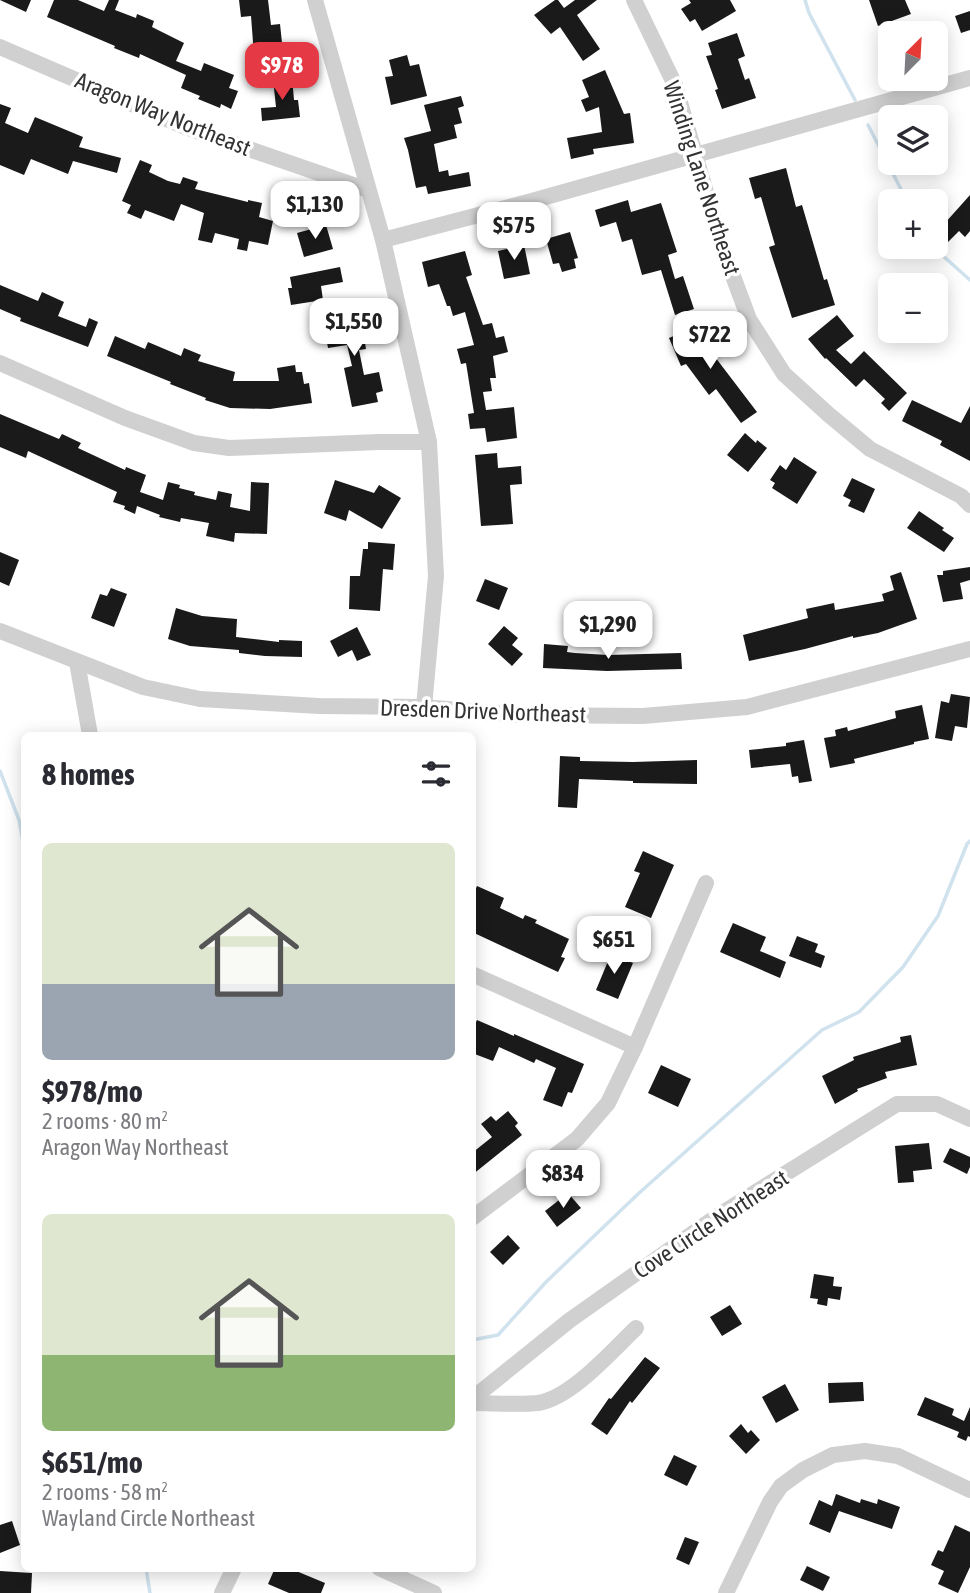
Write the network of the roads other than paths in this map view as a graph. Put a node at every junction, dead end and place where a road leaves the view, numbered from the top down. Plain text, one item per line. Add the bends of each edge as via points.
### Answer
1 (315, 0) edge
2 (634, 0) edge
3 (0, 47) edge
4 (970, 78) edge
5 (694, 156) junction
6 (368, 190) junction
7 (383, 240) junction
8 (0, 363) edge
9 (429, 442) junction
10 (970, 505) edge
11 (0, 631) edge
12 (970, 649) edge
13 (77, 662) junction
14 (424, 707) junction
15 (89, 732) edge
16 (706, 883) dead end
17 (476, 976) edge
18 (635, 1047) junction
19 (970, 1119) edge
20 (476, 1215) edge
21 (636, 1328) dead end
22 (476, 1398) edge
23 (476, 1401) edge
24 (970, 1490) edge
25 (232, 1572) edge
26 (388, 1572) edge
27 (222, 1593) edge
28 (434, 1593) edge
29 (726, 1593) edge

1 - 6 street
2 - 5 street, Winding Lane Northeast via 675,85
3 - 6 street, Aragon Way Northeast via 185,127
4 - 5 street
5 - 7 street
5 - 10 street, Winding Lane Northeast via 750,319 785,374 870,449
6 - 7 street
7 - 9 street
8 - 9 street via 194,443 229,448
9 - 14 street via 436,576
11 - 13 street, Dresden Drive Northeast
12 - 14 street, Dresden Drive Northeast via 747,707 643,716 518,715
13 - 14 street, Dresden Drive Northeast via 143,687 200,699
13 - 15 street
16 - 18 street
17 - 18 street
18 - 20 street via 608,1103 577,1139
19 - 22 street, Cove Circle Northeast via 937,1104 897,1104 716,1217 570,1320
21 - 23 street via 586,1376 555,1396 539,1403
24 - 29 street via 898,1456 865,1451 834,1455 781,1486
25 - 27 street
26 - 28 street

